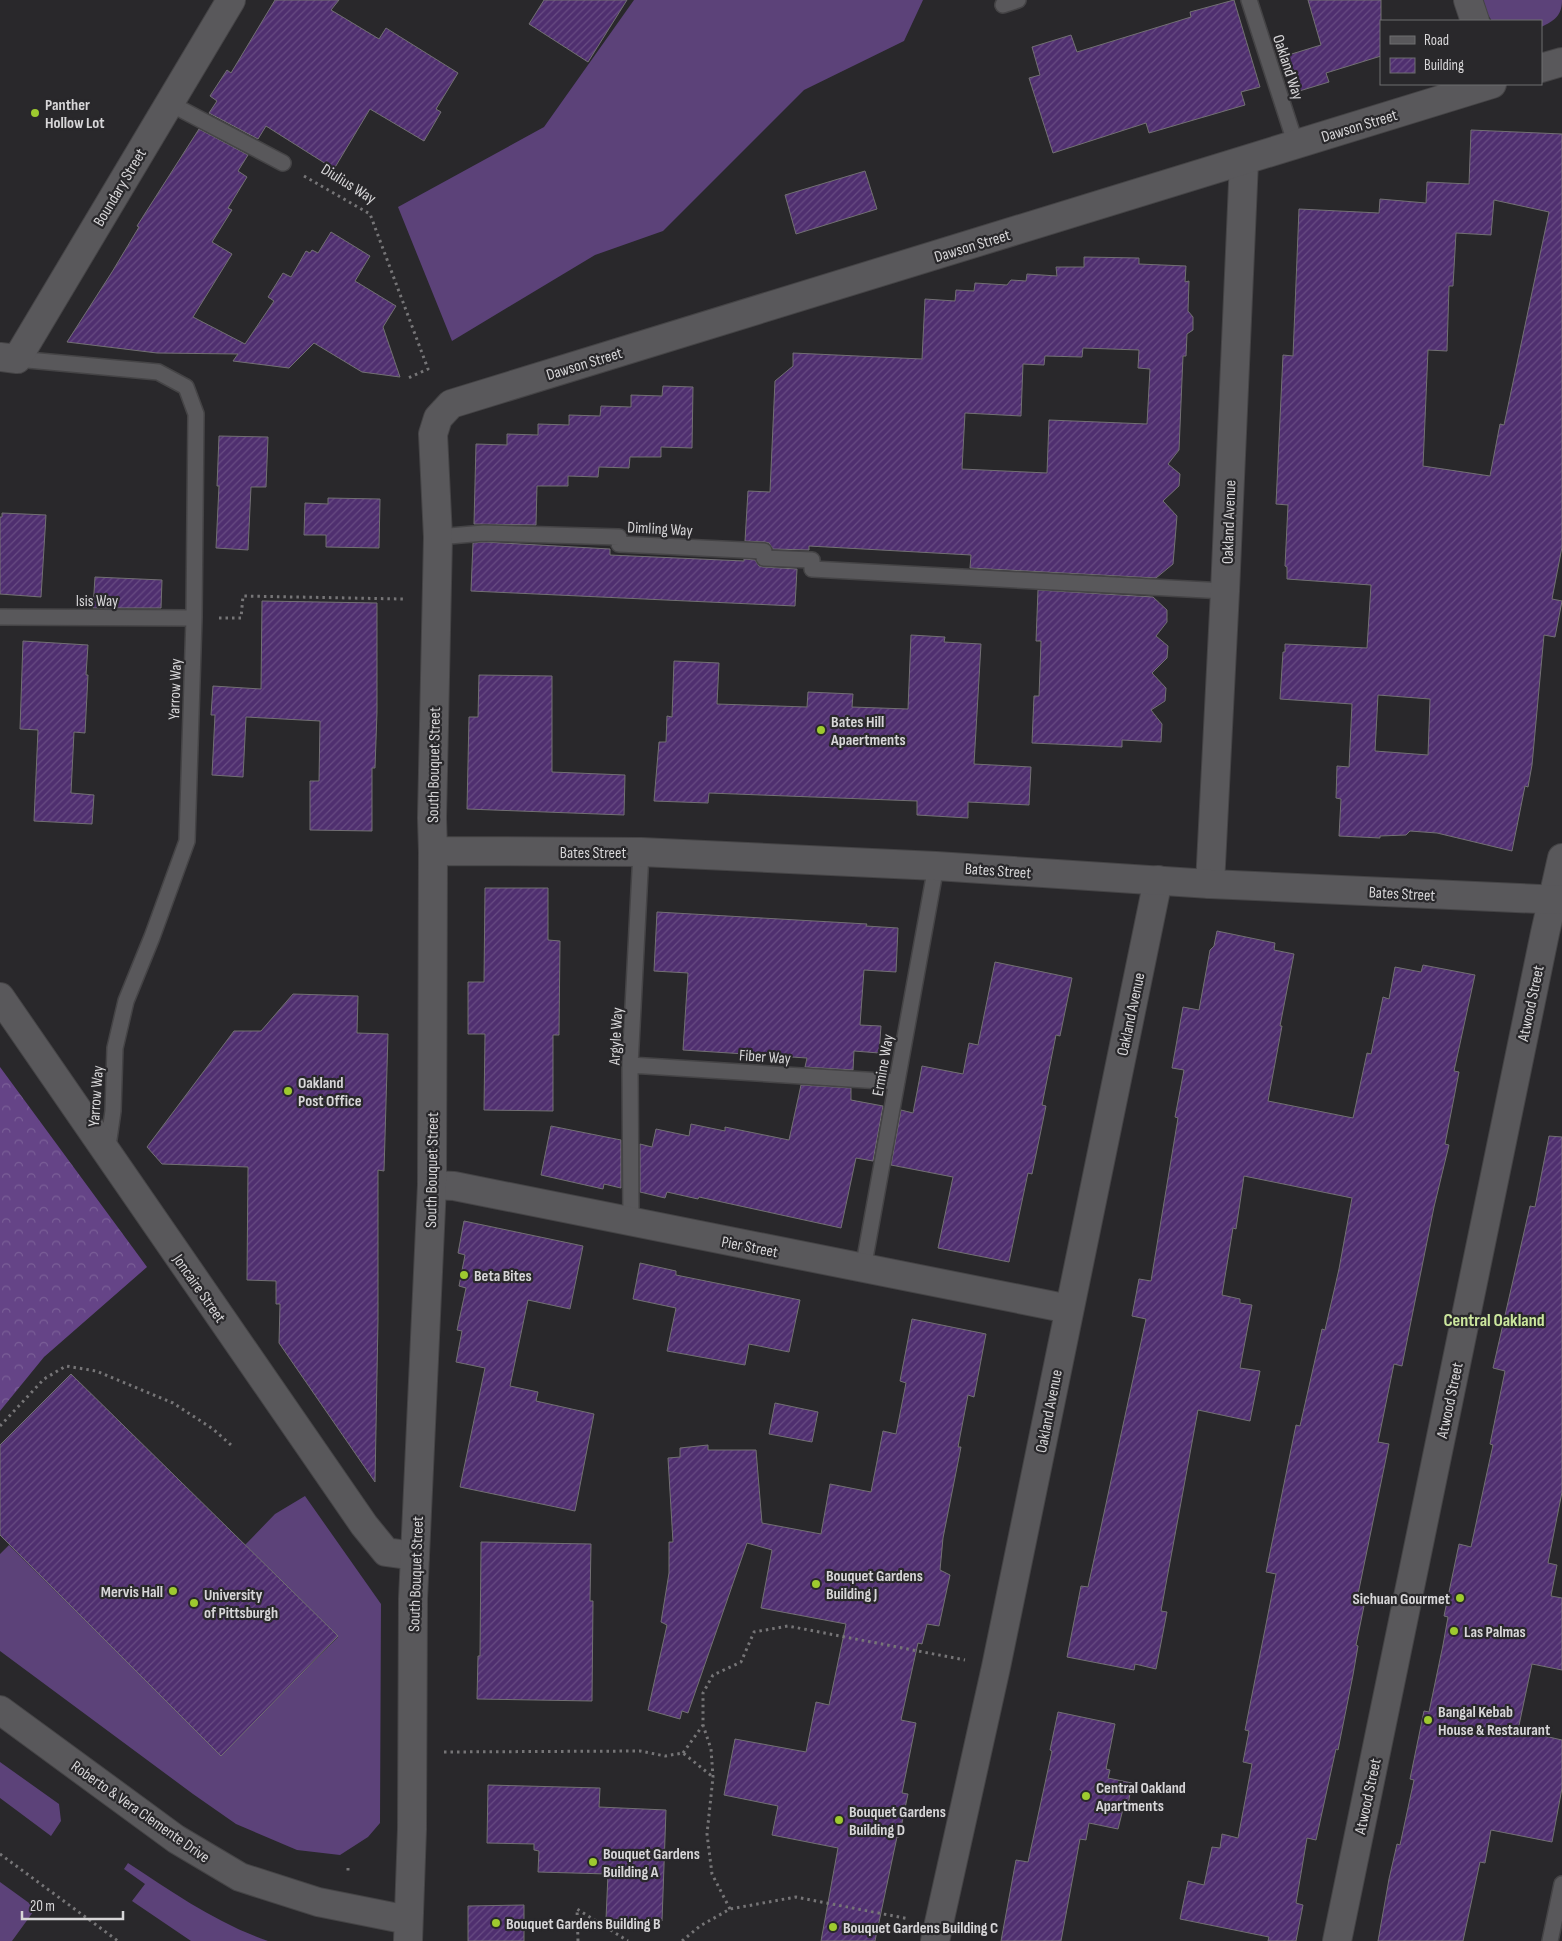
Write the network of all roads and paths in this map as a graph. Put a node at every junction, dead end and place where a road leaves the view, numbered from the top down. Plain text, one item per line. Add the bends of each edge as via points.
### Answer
1 (231, 0) edge
2 (1018, 0) edge
3 (1249, 0) edge
4 (1468, 0) edge
5 (1003, 5) dead end
6 (1474, 20) edge
7 (1562, 62) edge
8 (1542, 68) edge
9 (1489, 85) edge
10 (169, 103) junction
11 (1296, 145) junction
12 (1244, 161) junction
13 (282, 163) joint
14 (9, 358) edge
15 (406, 379) dead end
16 (451, 404) joint
17 (438, 537) junction
18 (1226, 592) junction
19 (404, 599) dead end
20 (0, 617) edge
21 (194, 618) junction
22 (433, 851) junction
23 (641, 852) junction
24 (1562, 858) edge
25 (936, 866) junction
26 (1158, 880) junction
27 (1210, 884) junction
28 (1557, 900) edge
29 (0, 997) edge
30 (630, 1065) junction
31 (897, 1082) junction
32 (107, 1154) junction
33 (432, 1185) junction
34 (631, 1222) junction
35 (863, 1269) junction
36 (1069, 1309) junction
37 (0, 1426) edge
38 (231, 1445) dead end
39 (415, 1556) junction
40 (996, 1667) junction
41 (0, 1710) edge
42 (703, 1725) junction
43 (444, 1752) dead end
44 (683, 1753) junction
45 (713, 1778) junction
46 (0, 1854) edge
47 (348, 1868) dead end
48 (348, 1873) dead end
49 (1562, 1884) edge
50 (730, 1910) junction
51 (408, 1931) edge
52 (937, 1933) edge
53 (118, 1941) edge
54 (578, 1941) edge
55 (628, 1941) edge
56 (682, 1941) edge
57 (1337, 1941) edge
58 (1550, 1941) edge

1 - 10 street, Boundary Street
2 - 5 lane
3 - 11 lane, Oakland Way
4 - 6 street
7 - 8 street
9 - 11 street, Dawson Street
10 - 13 lane
10 - 14 street, Boundary Street
11 - 12 street, Dawson Street
12 - 16 street, Dawson Street
12 - 18 street, Oakland Avenue
13 - 15 path, Diulius Way via 370,214 428,369
14 - 21 lane, Yarrow Way via 158,372 186,387 196,414
16 - 17 street, South Bouquet Street via 438,418 433,434
17 - 18 lane, Dimling Way via 484,533 619,537 619,544 764,551 764,558 812,560 812,569
17 - 22 street, South Bouquet Street
18 - 27 street, Oakland Avenue
19 - 21 path via 243,596 241,618
20 - 21 lane, Isis Way
21 - 32 lane, Yarrow Way via 187,841 126,1001 115,1048 114,1111
22 - 23 street, Bates Street
22 - 33 street, South Bouquet Street
23 - 25 street, Bates Street
23 - 30 lane, Argyle Way
24 - 28 street, Atwood Street
25 - 26 street, Bates Street
25 - 31 lane, Ermine Way
26 - 27 street, Bates Street
26 - 36 street, Oakland Avenue
27 - 28 street, Bates Street
28 - 57 street, Atwood Street
29 - 32 street, Joncaire Street
30 - 31 lane, Fiber Way
30 - 34 lane, Argyle Way
31 - 35 lane, Ermine Way
32 - 39 street, Joncaire Street via 364,1525 386,1552
33 - 34 street, Pier Street via 454,1186
33 - 39 street, South Bouquet Street
34 - 35 street, Pier Street
35 - 36 street, Pier Street
36 - 40 street, Oakland Avenue
37 - 38 path via 44,1379 66,1366 96,1371 173,1403
39 - 51 street, South Bouquet Street
40 - 42 path via 795,1627 771,1628 754,1632 741,1662 713,1675 703,1693
40 - 52 street, Oakland Avenue
41 - 51 street, Roberto & Vera Clemente Drive via 176,1839 240,1877
42 - 44 path
42 - 45 path via 711,1748
43 - 44 path via 640,1751 665,1756
44 - 45 path
45 - 50 path via 706,1834 712,1874
46 - 53 path
47 - 48 path
49 - 58 lane
50 - 52 path via 796,1898
50 - 56 path via 700,1926
54 - 55 path via 576,1909

